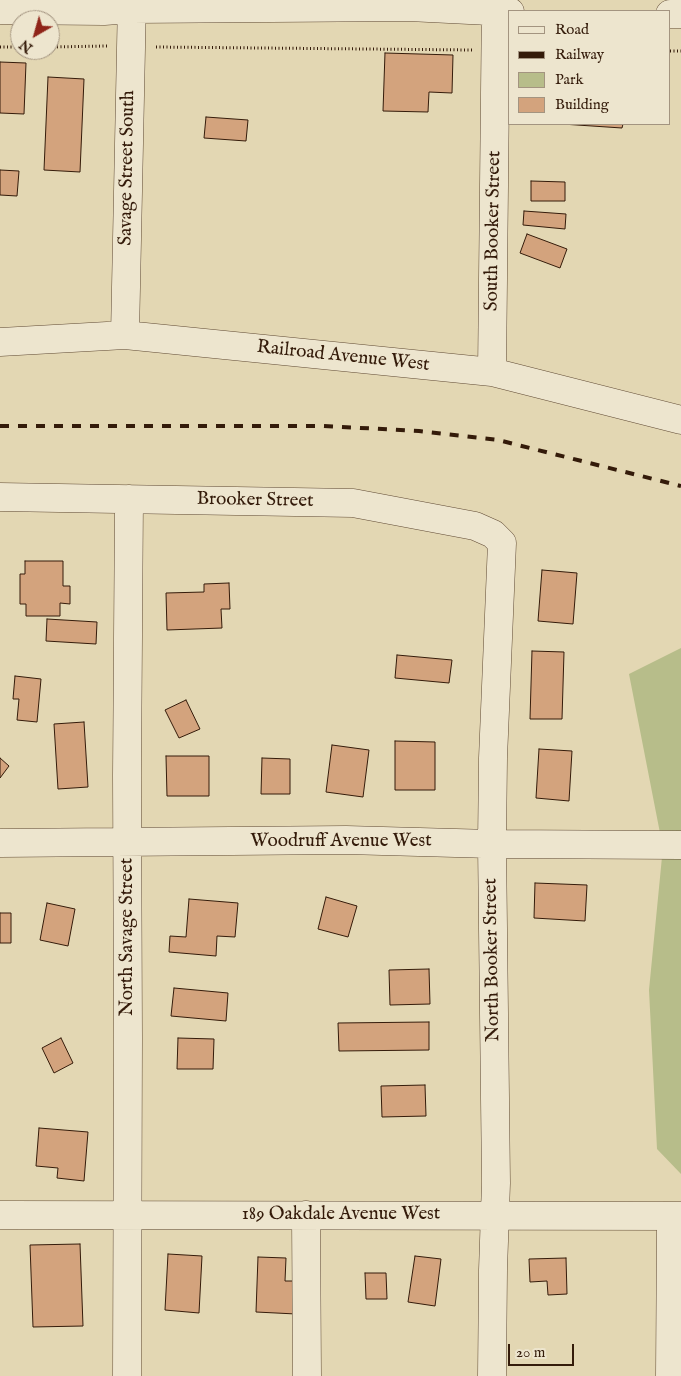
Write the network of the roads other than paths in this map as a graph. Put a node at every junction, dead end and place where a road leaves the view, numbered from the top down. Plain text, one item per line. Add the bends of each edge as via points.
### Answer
1 (132, 4) edge
2 (501, 8) edge
3 (0, 10) edge
4 (124, 335) junction
5 (0, 342) edge
6 (492, 372) junction
7 (681, 420) edge
8 (0, 497) edge
9 (129, 499) junction
10 (502, 543) joint
11 (127, 842) junction
12 (0, 843) edge
13 (492, 844) junction
14 (681, 845) edge
15 (127, 1214) junction
16 (0, 1215) edge
17 (306, 1215) junction
18 (495, 1216) junction
19 (676, 1216) edge
20 (127, 1376) edge
21 (307, 1376) edge
22 (492, 1376) edge
23 (670, 1376) edge

1 - 2 street
1 - 3 street via 104,11
1 - 4 street, Savage Street South
2 - 6 street, South Booker Street via 495,50
4 - 5 street, Railroad Avenue West
4 - 6 street, Railroad Avenue West
6 - 7 street, Railroad Avenue West
8 - 9 street, Brooker Street
9 - 10 street, Brooker Street via 352,503 475,526 493,534
9 - 11 street, North Savage Street
10 - 13 street, North Booker Street
11 - 12 street, Woodruff Avenue West
11 - 13 street, Woodruff Avenue West via 346,840
11 - 15 street, North Savage Street
13 - 14 street, Woodruff Avenue West
13 - 18 street, North Booker Street
15 - 16 street, 189 Oakdale Avenue West
15 - 17 street, 189 Oakdale Avenue West
15 - 20 street, North Savage Street
17 - 18 street, 189 Oakdale Avenue West
17 - 21 street
18 - 19 street, 189 Oakdale Avenue West
18 - 22 street, North Booker Street
19 - 23 street

